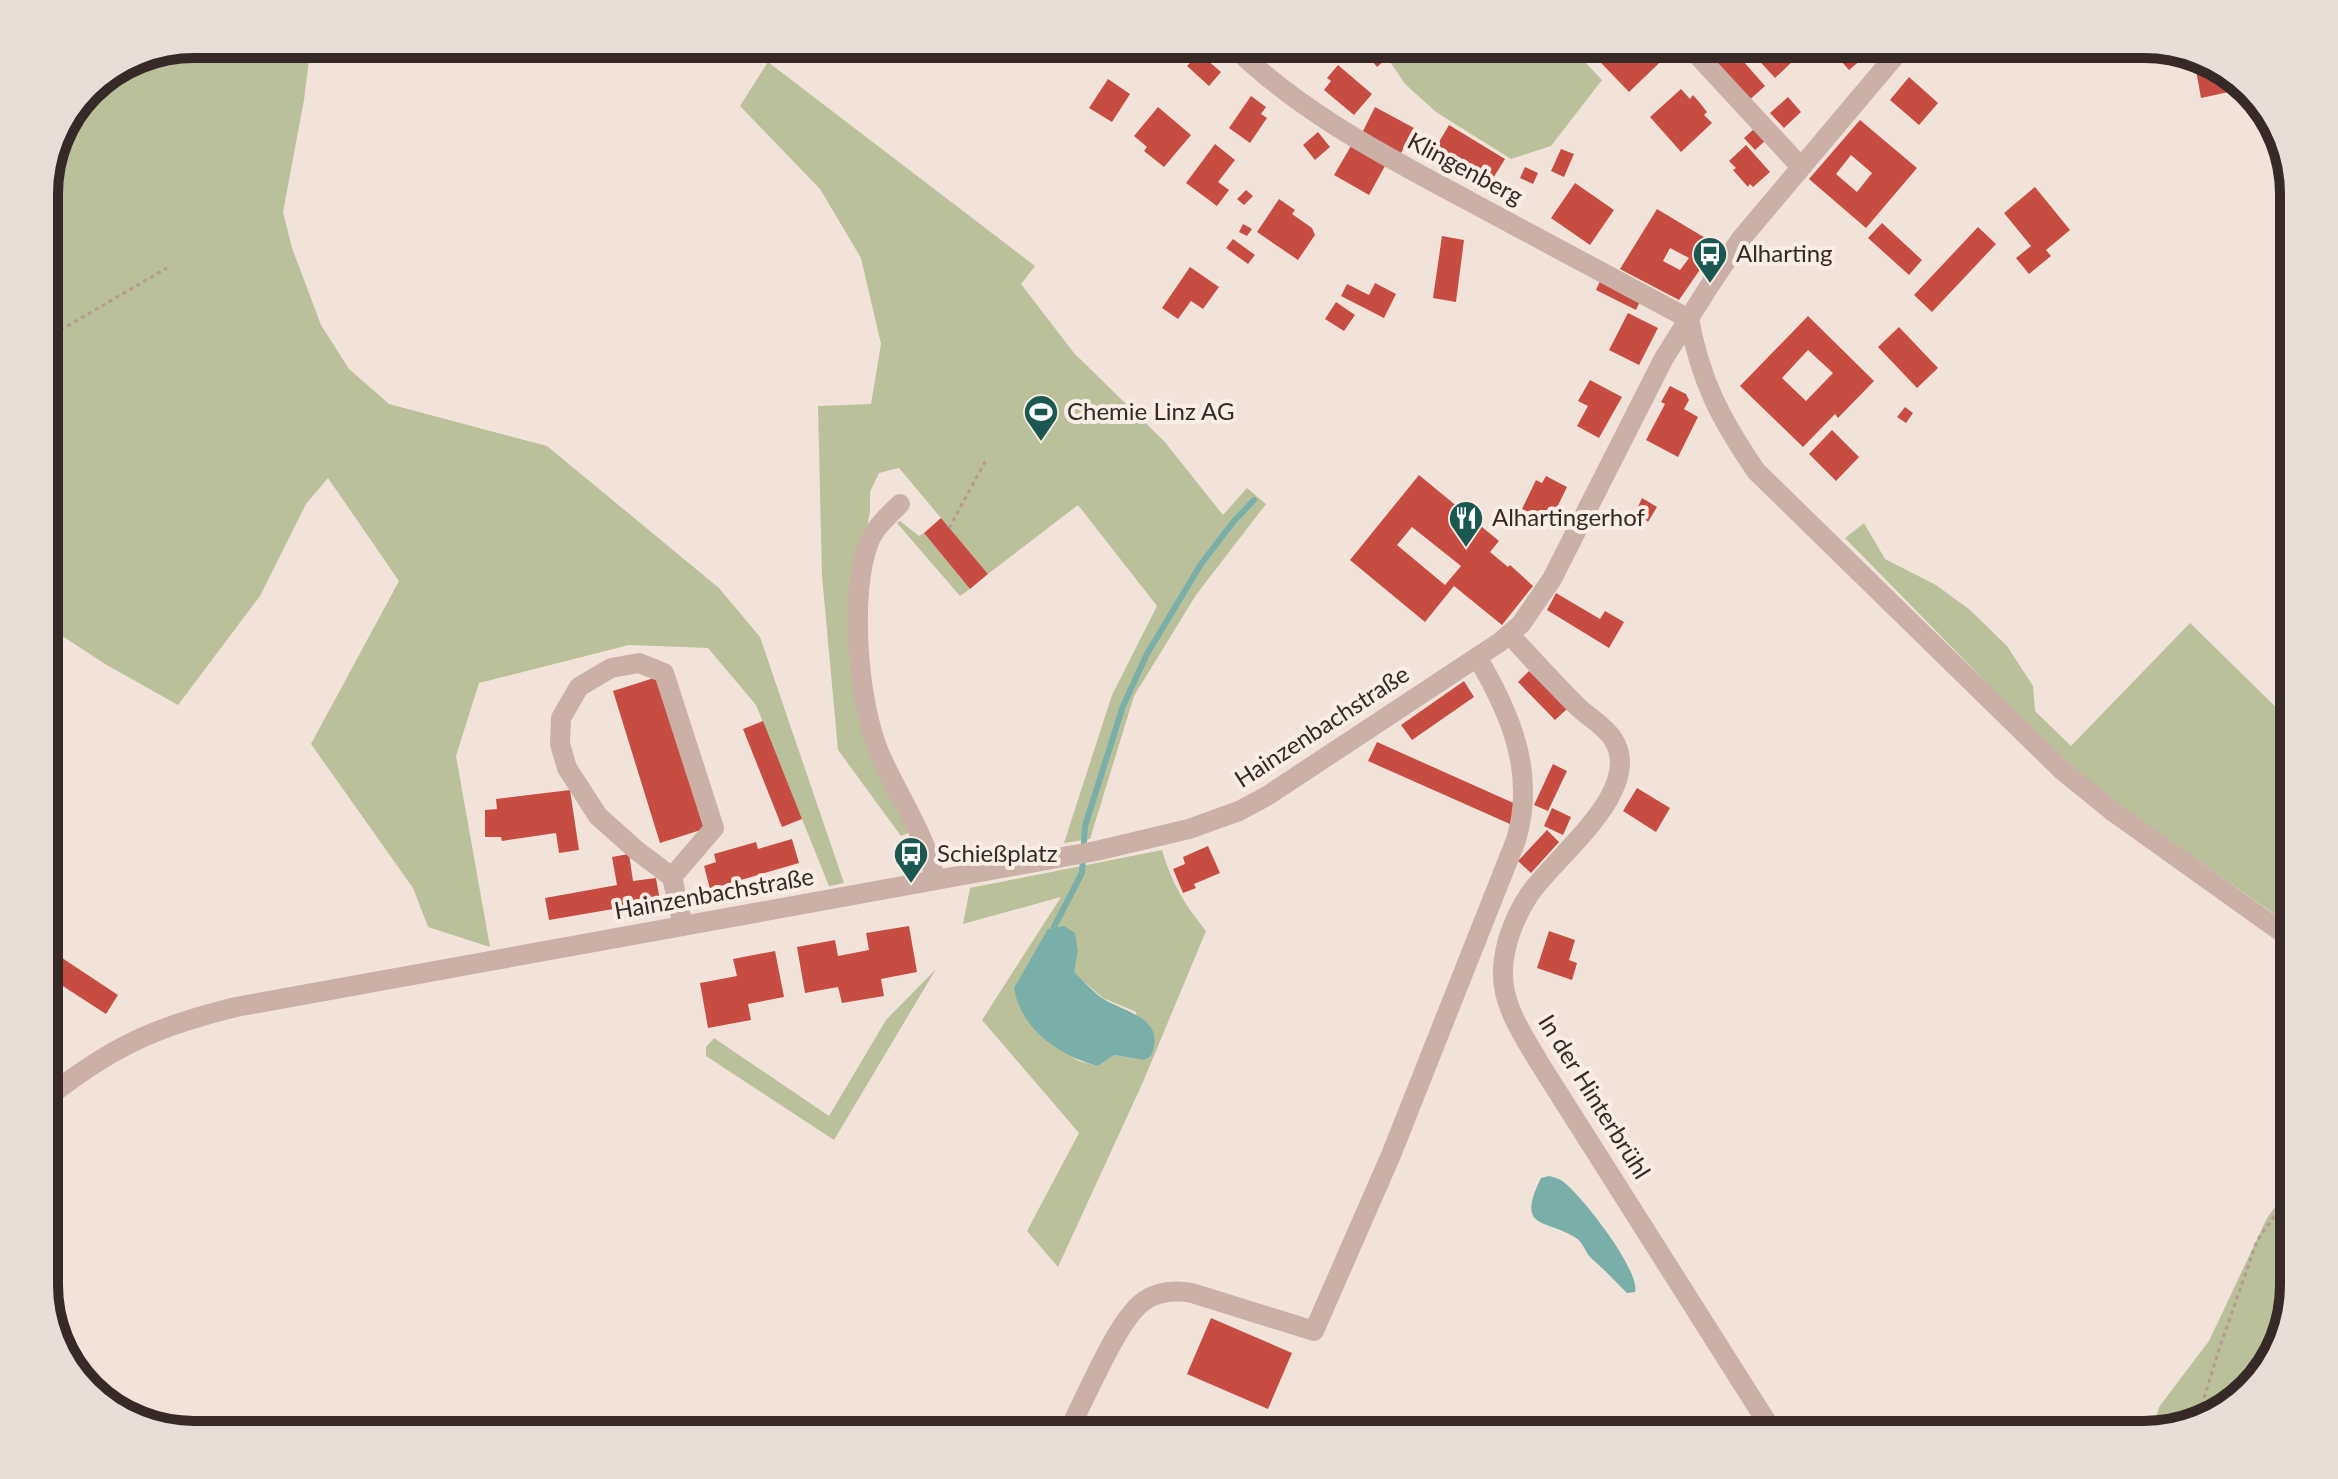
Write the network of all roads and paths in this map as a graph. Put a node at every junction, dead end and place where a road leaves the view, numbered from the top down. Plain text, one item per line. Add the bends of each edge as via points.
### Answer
1 (1244, 58) edge
2 (1700, 58) edge
3 (1893, 58) edge
4 (1801, 167) junction
5 (167, 268) dead end
6 (1689, 319) junction
7 (58, 329) edge
8 (986, 460) dead end
9 (900, 504) dead end
10 (949, 528) dead end
11 (1510, 635) junction
12 (1477, 657) junction
13 (672, 877) junction
14 (935, 880) junction
15 (683, 926) junction
16 (2280, 931) edge
17 (58, 1089) edge
18 (2280, 1208) edge
19 (2201, 1409) edge
20 (1073, 1421) edge
21 (1766, 1421) edge

1 - 6 street, Klingenberg via 1314,114
2 - 4 street
3 - 4 street, Hainzenbachstraße
4 - 6 street, Hainzenbachstraße via 1740,240
5 - 7 path
6 - 11 street, Hainzenbachstraße via 1552,579
6 - 16 street via 1710,396 1756,471 2063,771
8 - 10 path
9 - 14 street via 869,541 859,603 861,683 871,731 918,829
11 - 12 street, Hainzenbachstraße
11 - 21 street, In der Hinterbrühl via 1613,738 1620,766 1601,812 1527,897 1508,939 1506,995 1516,1025
12 - 14 street, Hainzenbachstraße via 1239,811 1096,851
12 - 20 street via 1514,734 1525,783 1524,813 1391,1155 1314,1331 1192,1293 1160,1293 1123,1322
13 - 13 street via 598,816 563,756 561,718 579,687 611,668 639,663 664,673 714,828
13 - 15 street
14 - 15 street, Hainzenbachstraße
15 - 17 street, Hainzenbachstraße via 279,997 196,1017 119,1048
18 - 19 path via 2257,1241

